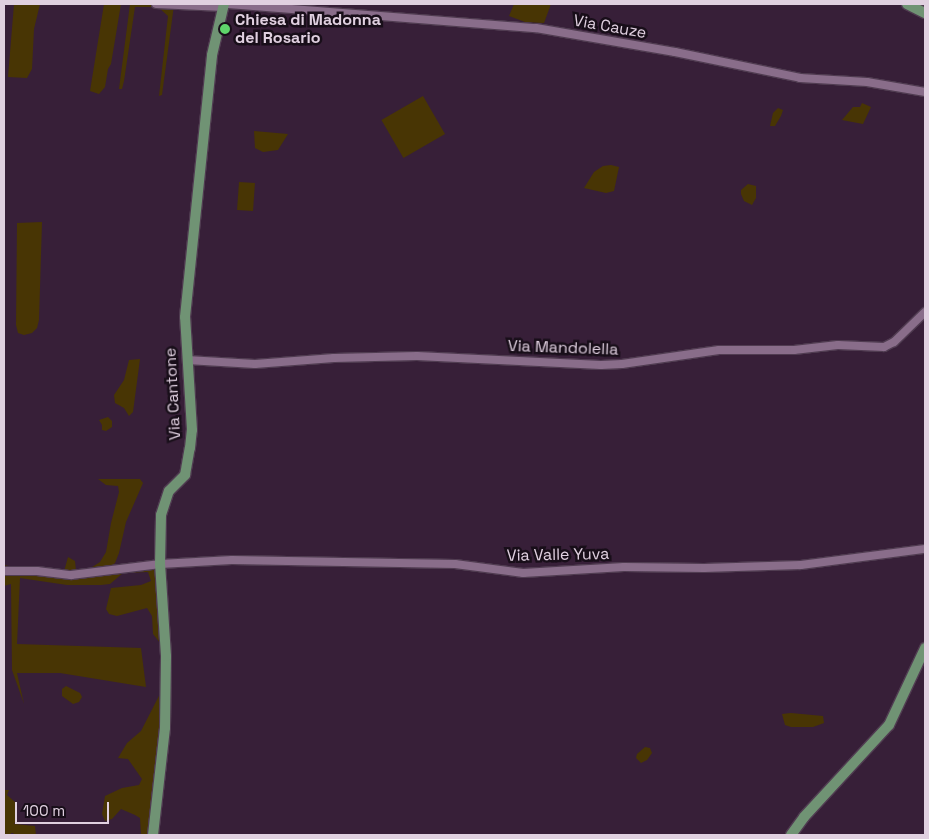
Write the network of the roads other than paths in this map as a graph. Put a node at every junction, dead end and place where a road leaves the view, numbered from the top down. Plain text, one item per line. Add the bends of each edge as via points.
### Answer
1 (156, 4) edge
2 (908, 4) edge
3 (225, 5) edge
4 (925, 13) edge
5 (925, 92) edge
6 (925, 312) edge
7 (187, 360) junction
8 (925, 549) edge
9 (160, 564) junction
10 (4, 571) edge
11 (925, 648) edge
12 (153, 835) edge
13 (791, 835) edge

1 - 3 street, Via Cauze
2 - 4 main road
3 - 5 street, Via Cauze via 536,28 800,78 867,82
3 - 7 main road, Via Cantone via 212,55 205,115 185,317
6 - 7 street, Via Mandolella via 894,342 884,346 719,350 622,364 417,356 255,364
7 - 9 main road, Via Cantone via 192,430 190,448 185,475 169,490 163,506
8 - 9 street, Via Valle Yuva via 801,565 624,567 523,573 455,564 232,560
9 - 10 street, Via Valle Yuva via 71,575
9 - 12 main road, Via Cantone via 166,656 165,728
11 - 13 main road via 888,725

